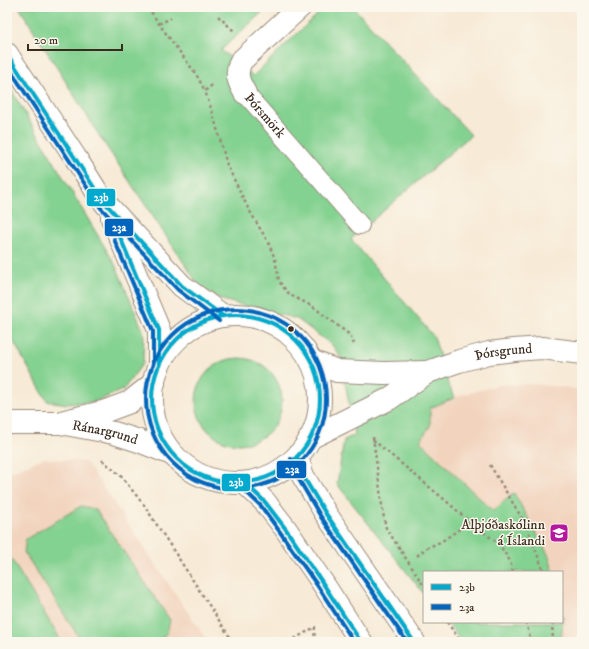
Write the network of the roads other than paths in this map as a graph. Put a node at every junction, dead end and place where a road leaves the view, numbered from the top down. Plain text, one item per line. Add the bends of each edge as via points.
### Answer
1 (300, 7) edge
2 (7, 54) edge
3 (245, 93) joint
4 (106, 204) junction
5 (360, 225) dead end
6 (223, 316) junction
7 (582, 353) edge
8 (311, 361) junction
9 (428, 372) junction
10 (156, 374) junction
11 (7, 423) edge
12 (60, 423) junction
13 (310, 438) junction
14 (172, 454) junction
15 (297, 457) junction
16 (245, 483) junction
17 (361, 642) edge
18 (414, 642) edge

1 - 3 street, Þórsmörk via 241,61 238,67 238,80
2 - 4 street
3 - 5 lane, Þórsmörk
4 - 6 street via 182,286
4 - 10 street via 159,330
6 - 8 street via 258,318 274,325 301,346
6 - 10 street via 192,328 179,338 167,351
7 - 9 street, Þórsgrund via 542,348 489,353 459,360
8 - 9 street, Þórsgrund via 337,371
8 - 13 street via 320,398 318,417
9 - 13 street, Þórsgrund via 389,400
10 - 12 street, Ránargrund via 130,402
10 - 14 street via 152,402 155,420 161,438
11 - 12 street, Ránargrund
12 - 14 street, Ránargrund via 114,433
13 - 15 street
14 - 16 street via 187,468 205,478 225,483
15 - 16 street via 276,473
15 - 18 street via 303,476 326,514
16 - 17 street via 265,502 284,528

